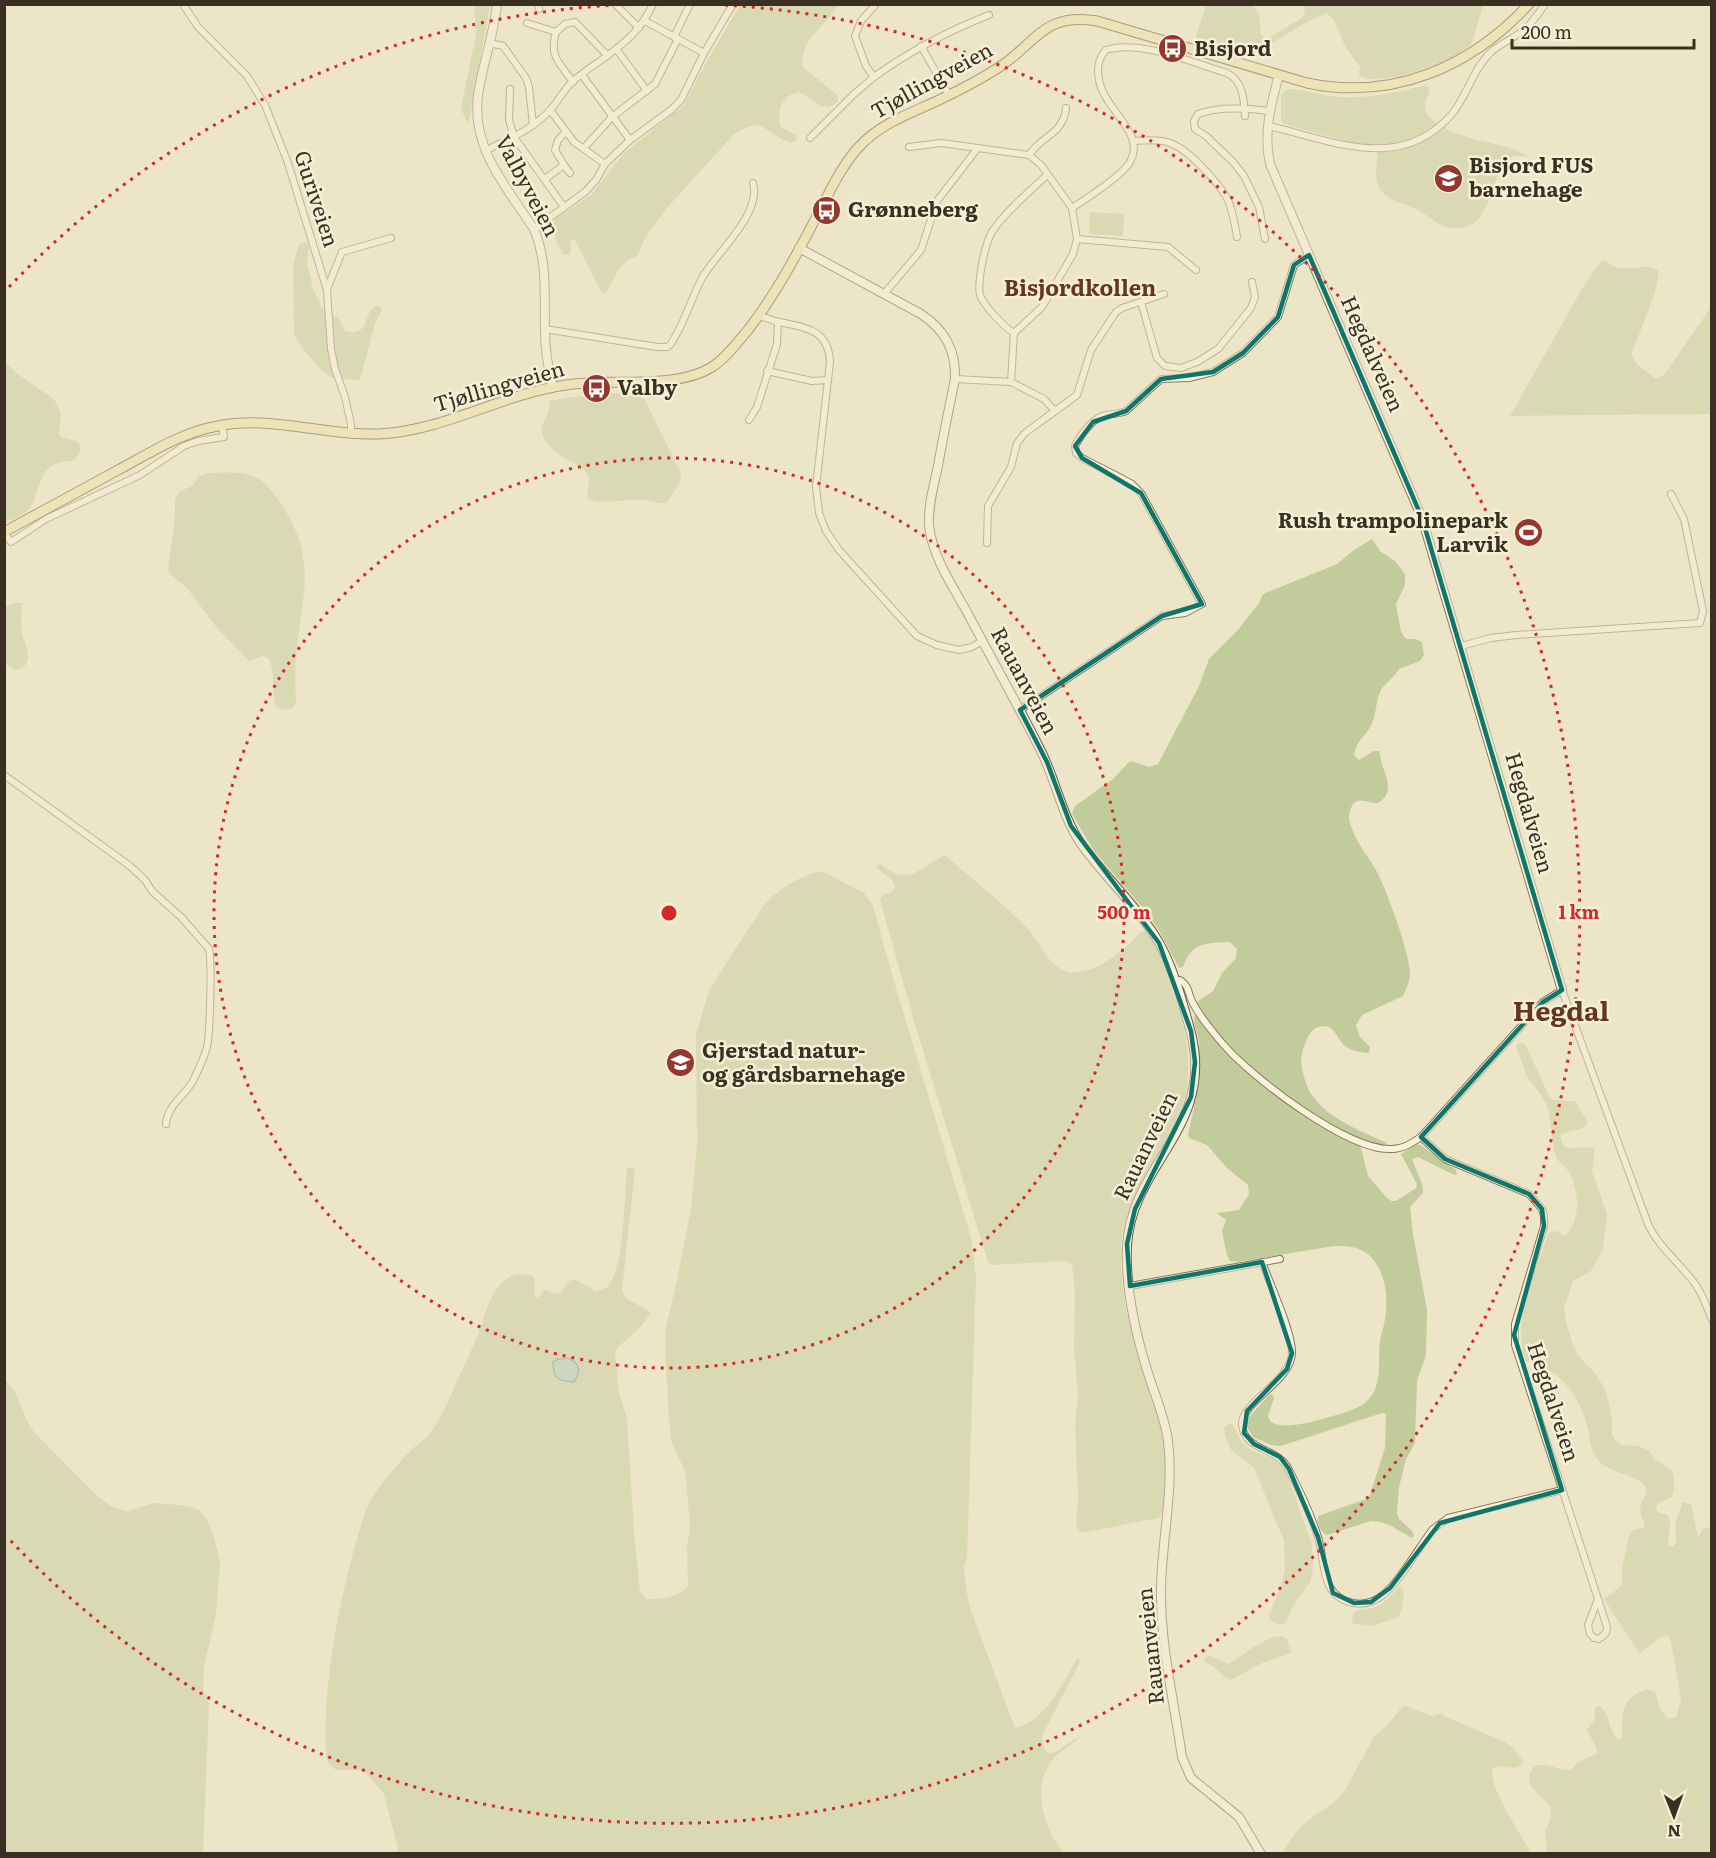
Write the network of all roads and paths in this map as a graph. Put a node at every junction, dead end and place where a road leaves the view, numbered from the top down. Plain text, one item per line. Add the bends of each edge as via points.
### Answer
1 (183, 4) edge
2 (497, 4) edge
3 (615, 4) edge
4 (652, 4) edge
5 (690, 4) edge
6 (733, 4) edge
7 (876, 4) edge
8 (1529, 4) edge
9 (1545, 4) edge
10 (989, 15) dead end
11 (645, 21) junction
12 (527, 23) dead end
13 (639, 28) junction
14 (556, 32) junction
15 (676, 38) junction
16 (489, 43) junction
17 (921, 46) junction
18 (616, 50) junction
19 (704, 53) junction
20 (607, 55) junction
21 (582, 75) junction
22 (1279, 75) junction
23 (874, 76) junction
24 (573, 82) junction
25 (510, 89) dead end
26 (647, 91) junction
27 (949, 95) junction
28 (1066, 108) dead end
29 (550, 111) junction
30 (1270, 111) junction
31 (1245, 112) junction
32 (612, 117) junction
33 (532, 125) junction
34 (1268, 126) junction
35 (566, 132) junction
36 (514, 137) junction
37 (810, 138) dead end
38 (630, 140) junction
39 (1134, 141) junction
40 (909, 147) dead end
41 (584, 148) junction
42 (977, 149) junction
43 (485, 151) junction
44 (1029, 155) junction
45 (605, 164) junction
46 (564, 165) junction
47 (570, 173) dead end
48 (1047, 175) junction
49 (545, 179) junction
50 (753, 183) dead end
51 (564, 207) junction
52 (1072, 208) junction
53 (534, 229) junction
54 (391, 237) dead end
55 (1237, 237) dead end
56 (1077, 239) junction
57 (1265, 239) dead end
58 (799, 248) junction
59 (1309, 255) junction
60 (1196, 270) dead end
61 (1252, 282) dead end
62 (327, 290) junction
63 (884, 294) junction
64 (1164, 294) dead end
65 (1141, 302) junction
66 (759, 315) junction
67 (778, 322) junction
68 (545, 329) junction
69 (1014, 333) junction
70 (767, 371) junction
71 (955, 379) junction
72 (828, 380) junction
73 (1011, 382) junction
74 (553, 387) junction
75 (1055, 411) junction
76 (749, 420) dead end
77 (222, 425) junction
78 (351, 433) junction
79 (1671, 494) dead end
80 (4, 532) edge
81 (987, 543) dead end
82 (982, 641) junction
83 (1461, 646) junction
84 (1020, 710) junction
85 (4, 775) edge
86 (1175, 982) junction
87 (1562, 990) junction
88 (166, 1124) dead end
89 (1421, 1137) junction
90 (1280, 1259) dead end
91 (1262, 1262) junction
92 (1130, 1286) junction
93 (1712, 1320) edge
94 (1562, 1490) junction
95 (1598, 1599) junction
96 (1261, 1854) edge

1 - 62 street, Guriveien via 198,27 247,76 265,105 288,163
2 - 16 street, Valbyveien
3 - 13 street
4 - 11 street
5 - 15 street
6 - 19 street
7 - 23 street via 861,21 855,36
8 - 22 main road, Tjøllingveien via 1481,48 1448,67 1413,79 1375,87 1339,87
9 - 34 street via 1524,30 1491,52 1463,99 1426,138 1395,147 1359,148
10 - 17 street
11 - 13 street
11 - 15 street
12 - 14 street
13 - 18 street
14 - 20 street via 575,22
14 - 24 street via 553,53
15 - 19 street
15 - 26 street via 655,84
16 - 33 street via 503,46 526,78
16 - 43 street, Valbyveien via 477,104
17 - 23 street
17 - 27 street
18 - 20 street
18 - 26 street
19 - 38 street via 681,100
20 - 21 street
21 - 24 street
21 - 32 street
22 - 27 main road, Tjøllingveien via 1097,21 1074,19 1045,28 1001,66
22 - 30 street, Hegdalveien
23 - 37 street
24 - 29 street
25 - 36 street via 508,111
26 - 32 street
27 - 58 main road, Tjøllingveien via 883,126 859,147 839,174
28 - 44 street via 1065,120
29 - 33 street
29 - 35 street
30 - 31 street
30 - 34 street, Hegdalveien
31 - 39 street via 1237,80 1227,73 1143,48 1112,48 1099,60 1099,86
31 - 57 street via 1201,112 1194,125 1244,176 1259,207
32 - 38 street
32 - 41 street
33 - 36 street
34 - 59 street, Hegdalveien via 1270,164
35 - 41 street
35 - 46 street via 555,150
36 - 43 street
36 - 49 street
38 - 45 street
39 - 52 street via 1127,166
39 - 55 street via 1165,141 1192,158 1224,194
40 - 42 street via 941,143
41 - 45 street
42 - 44 street
42 - 63 street via 937,201 921,250
43 - 53 street, Valbyveien
44 - 48 street
45 - 51 street via 585,192
46 - 47 street
46 - 49 street
48 - 52 street
48 - 69 street via 994,228 987,247 981,297
49 - 51 street
50 - 68 street via 754,198 736,235 703,276 670,345 662,348
51 - 53 street
52 - 56 street
53 - 68 street, Valbyveien via 544,258
54 - 62 street via 342,252
56 - 60 street via 1168,247
56 - 69 street via 1073,254 1042,307
58 - 63 main road, Rauanveien
58 - 66 main road, Tjøllingveien
59 - 83 street, Hegdalveien via 1418,507
59 - 84 street via 1294,265 1278,318 1243,353 1213,372 1189,378 1161,378 1126,411 1098,419 1076,446 1076,453 1082,458 1132,484 1141,494 1202,604 1185,613 1162,616
61 - 65 street via 1255,297 1251,308 1218,348 1181,368 1165,366 1157,358
62 - 78 street, Guriveien via 332,359 345,397
63 - 71 main road, Rauanveien via 941,330 952,352
64 - 65 street
65 - 75 street via 1122,308 1111,318 1090,350 1077,395
66 - 67 street
66 - 74 main road, Tjøllingveien via 724,358 692,376
67 - 70 street via 779,337
67 - 72 street via 800,325 824,340 830,355
68 - 74 street, Valbyveien
69 - 73 street
70 - 72 street via 812,381
70 - 76 street via 757,407
71 - 73 street
71 - 82 main road, Rauanveien via 930,506 930,528 940,562
72 - 82 street via 816,487 826,531 917,636 958,650
73 - 75 street via 1044,399
74 - 78 main road, Tjøllingveien via 420,428
75 - 81 street via 1017,443 1011,467 988,506
77 - 78 main road, Tjøllingveien via 277,423
77 - 80 main road, Tjøllingveien via 168,443
77 - 80 street, Tjøllingveien via 224,437 184,446 131,479 46,519 10,542
79 - 83 street via 1684,519 1703,611 1700,623 1516,634
82 - 84 main road, Rauanveien
83 - 87 street, Hegdalveien
84 - 86 main road, Rauanveien via 1047,762 1071,826 1155,935
85 - 88 street via 130,866 209,949 207,1045 197,1074 171,1106
86 - 89 street via 1185,982 1193,1005 1245,1068 1346,1138 1393,1149
86 - 92 main road, Rauanveien via 1193,1044 1194,1085 1182,1123 1142,1191 1131,1219 1127,1250
87 - 89 street via 1543,1002
87 - 93 street, Hegdalveien via 1648,1224 1695,1283
89 - 94 street, Hegdalveien via 1445,1159 1529,1194 1542,1209 1544,1227 1514,1335
90 - 91 street
91 - 92 street
91 - 94 street, Hegdalveien via 1292,1353 1287,1369 1247,1411 1242,1428 1249,1441 1280,1457 1289,1469 1318,1537 1324,1575 1333,1593 1354,1604 1371,1602 1390,1588 1432,1530 1448,1518
92 - 96 main road, Rauanveien via 1142,1352 1168,1443 1161,1607 1182,1756 1191,1778 1239,1817
94 - 95 street, Hegdalveien
95 - 95 street, Hegdalveien via 1588,1625 1590,1634 1599,1639 1607,1627

